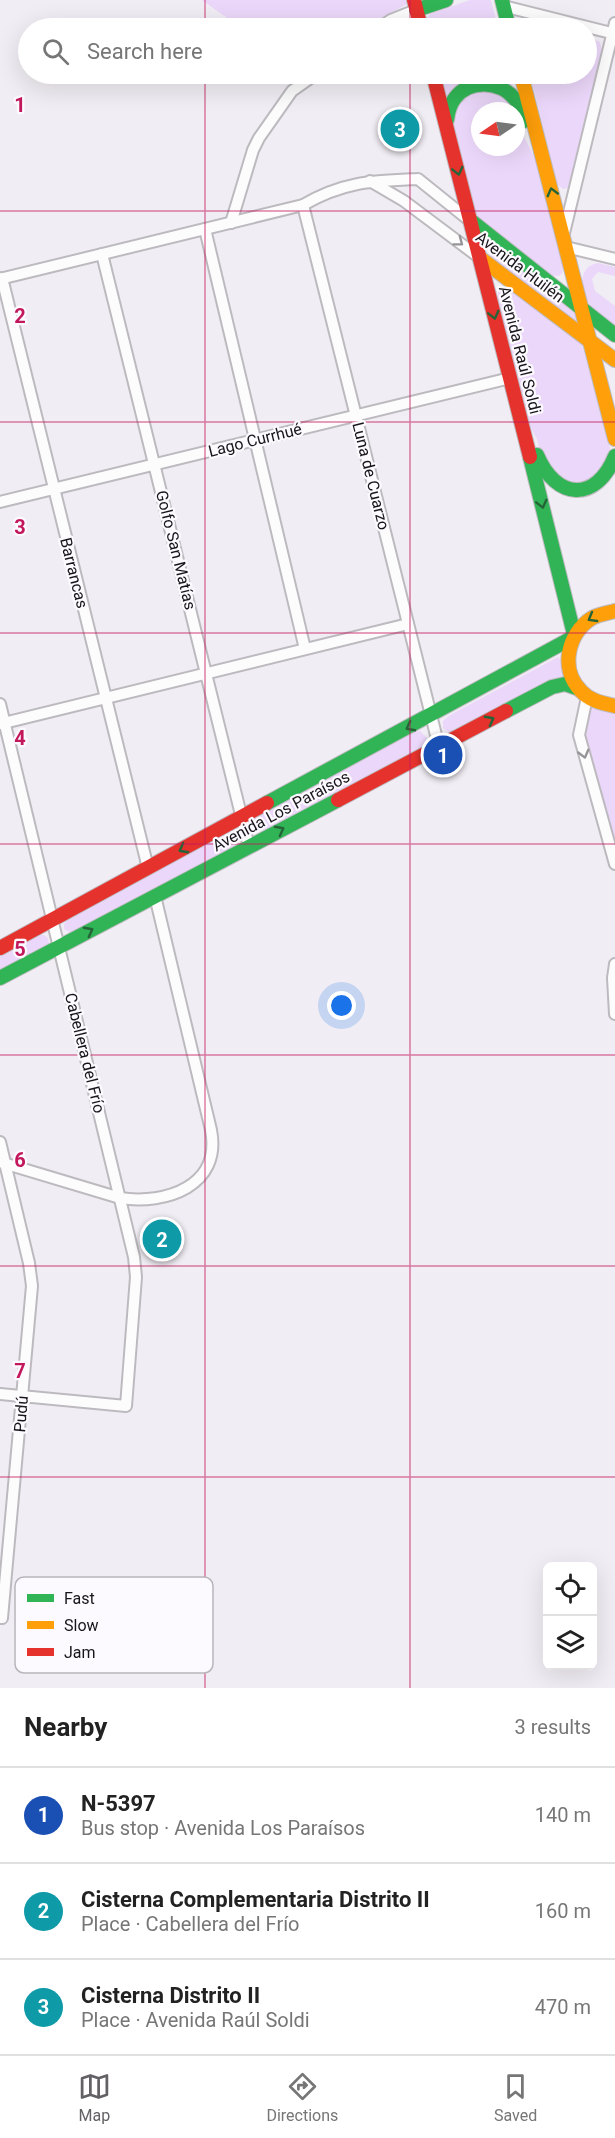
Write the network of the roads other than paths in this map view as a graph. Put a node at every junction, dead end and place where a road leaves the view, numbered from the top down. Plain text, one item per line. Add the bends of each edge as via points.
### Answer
1 (446, 0) edge
2 (502, 3) edge
3 (415, 5) edge
4 (396, 18) edge
5 (506, 18) edge
6 (564, 18) edge
7 (597, 26) edge
8 (614, 30) edge
9 (302, 84) edge
10 (436, 84) edge
11 (524, 84) edge
12 (448, 134) junction
13 (542, 154) junction
14 (369, 181) junction
15 (303, 205) junction
16 (470, 220) junction
17 (231, 223) junction
18 (205, 229) junction
19 (565, 241) junction
20 (102, 254) junction
21 (480, 258) junction
22 (615, 259) edge
23 (1, 279) edge
24 (582, 309) junction
25 (615, 335) edge
26 (591, 341) junction
27 (615, 360) edge
28 (615, 370) edge
29 (510, 378) junction
30 (604, 396) junction
31 (356, 415) junction
32 (520, 417) junction
33 (615, 439) edge
34 (255, 440) junction
35 (615, 456) edge
36 (154, 465) junction
37 (54, 489) junction
38 (0, 502) edge
39 (615, 611) edge
40 (408, 624) junction
41 (573, 636) junction
42 (306, 649) junction
43 (207, 674) junction
44 (583, 693) junction
45 (105, 698) junction
46 (0, 704) edge
47 (615, 706) edge
48 (431, 715) junction
49 (2, 723) edge
50 (439, 747) junction
51 (242, 817) junction
52 (249, 846) junction
53 (615, 864) edge
54 (148, 868) junction
55 (155, 896) junction
56 (53, 920) junction
57 (59, 947) junction
58 (0, 948) edge
59 (615, 964) edge
60 (0, 978) edge
61 (615, 1014) edge
62 (0, 1142) edge
63 (3, 1163) edge
64 (120, 1198) junction
65 (0, 1394) edge
66 (22, 1396) junction
67 (1, 1618) edge

1 - 3 main road
2 - 5 main road
2 - 6 street
3 - 4 street
7 - 8 street
8 - 19 street
9 - 17 street via 292,91 259,138
10 - 12 main road, Avenida Raúl Soldi
11 - 13 main road
12 - 13 main road via 448,107 459,93 478,84 494,86 508,92 517,102 529,138
12 -> 16 main road, Avenida Raúl Soldi
19 -> 13 main road
14 - 15 street via 333,189
14 - 16 street, Avenida Huilén via 418,179
14 -> 21 street, Avenida Huilén via 404,201
15 - 17 street
15 - 31 street, Luna de Cuarzo
16 - 21 main road, Avenida Raúl Soldi
16 - 24 main road, Avenida Huilén
17 - 18 street
18 - 20 street
18 - 34 street
19 - 22 street
19 - 24 main road
20 - 23 street
20 - 36 street, Golfo San Matías
21 - 26 main road, Avenida Huilén
21 -> 29 main road, Avenida Raúl Soldi
23 - 37 street, Barrancas
24 - 25 main road, Avenida Huilén
24 - 26 main road
26 - 27 main road, Avenida Huilén
26 - 30 main road
28 - 30 main road via 605,379
29 - 31 street, Lago Currhué
29 - 32 main road, Avenida Raúl Soldi
30 - 33 main road
31 - 34 street, Lago Currhué
31 - 40 street, Luna de Cuarzo
32 - 35 main road via 543,470 561,487 581,490 595,486 608,474
32 -> 41 main road, Avenida Raúl Soldi
34 - 36 street, Lago Currhué
34 - 42 street
36 - 37 street, Lago Currhué
36 - 43 street, Golfo San Matías
37 - 38 street, Lago Currhué
37 - 45 street, Barrancas
39 -> 41 main road, Avenida Los Paraísos via 594,616
40 - 42 street
40 - 48 street, Luna de Cuarzo
41 - 44 main road via 567,663
41 - 48 main road, Avenida Los Paraísos
42 - 43 street
43 - 45 street
43 - 51 street, Golfo San Matías
44 - 47 main road, Avenida Los Paraísos via 598,703
50 -> 44 main road, Avenida Los Paraísos via 555,686 565,684
44 -> 53 street via 579,735
45 - 49 street
45 - 54 street, Barrancas
46 - 49 street, Cabellera del Frío
48 - 50 street, Luna de Cuarzo
48 -> 51 main road, Avenida Los Paraísos
49 - 56 street, Cabellera del Frío
52 -> 50 main road, Avenida Los Paraísos
51 - 52 street, Golfo San Matías
51 -> 54 main road, Avenida Los Paraísos
52 - 55 main road, Avenida Los Paraísos
54 - 56 main road, Avenida Los Paraísos
57 -> 55 main road, Avenida Los Paraísos
55 - 64 street via 213,1150 207,1168 194,1183 166,1197
56 - 57 street, Cabellera del Frío
56 - 58 main road, Avenida Los Paraísos
57 - 60 main road, Avenida Los Paraísos
57 - 64 street, Cabellera del Frío
59 - 61 street
62 - 63 street, Pudú
63 - 64 street
63 - 66 street, Pudú via 32,1279
64 - 66 street, Cabellera del Frío via 136,1276 126,1406
65 - 66 street
66 - 67 street, Pudú

